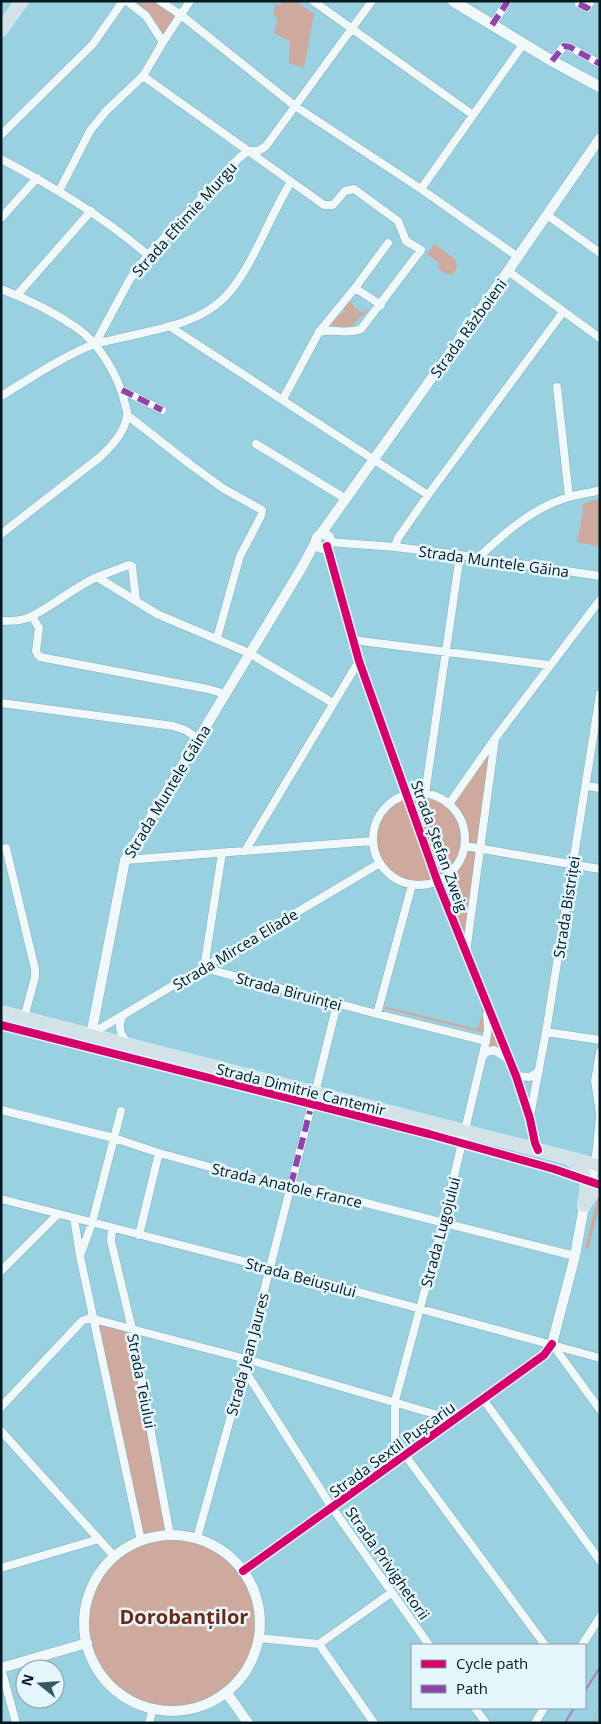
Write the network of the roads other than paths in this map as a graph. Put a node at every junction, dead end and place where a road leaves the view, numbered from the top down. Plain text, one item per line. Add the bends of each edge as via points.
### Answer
1 (22, 1) edge
2 (123, 1) edge
3 (128, 1) edge
4 (160, 1) edge
5 (190, 1) edge
6 (313, 1) edge
7 (372, 1) edge
8 (453, 1) edge
9 (508, 1) edge
10 (591, 1) edge
11 (579, 4) dead end
12 (181, 15) junction
13 (492, 25) junction
14 (353, 28) junction
15 (1, 30) edge
16 (163, 42) junction
17 (524, 43) junction
18 (552, 61) junction
19 (600, 64) edge
20 (143, 76) junction
21 (597, 85) edge
22 (600, 96) edge
23 (295, 106) junction
24 (473, 115) junction
25 (1, 135) edge
26 (600, 138) edge
27 (248, 152) junction
28 (1, 159) edge
29 (37, 178) junction
30 (291, 182) junction
31 (421, 189) junction
32 (59, 191) junction
33 (91, 211) junction
34 (547, 215) junction
35 (1, 218) edge
36 (388, 243) dead end
37 (600, 253) edge
38 (148, 255) junction
39 (518, 257) junction
40 (508, 271) junction
41 (355, 288) junction
42 (1, 289) edge
43 (17, 295) junction
44 (380, 305) junction
45 (563, 312) junction
46 (169, 326) junction
47 (319, 332) junction
48 (600, 338) edge
49 (95, 344) junction
50 (556, 387) dead end
51 (122, 390) junction
52 (1, 396) edge
53 (283, 399) junction
54 (162, 410) dead end
55 (128, 415) junction
56 (256, 444) dead end
57 (373, 459) junction
58 (600, 490) edge
59 (428, 495) junction
60 (569, 497) junction
61 (346, 498) junction
62 (1, 534) edge
63 (324, 542) junction
64 (395, 548) junction
65 (460, 555) junction
66 (478, 558) junction
67 (600, 576) edge
68 (97, 577) junction
69 (136, 600) junction
70 (600, 600) edge
71 (32, 616) junction
72 (1, 621) edge
73 (217, 638) junction
74 (353, 640) junction
75 (249, 652) junction
76 (446, 652) junction
77 (359, 661) junction
78 (549, 665) junction
79 (225, 694) junction
80 (600, 694) edge
81 (1, 703) edge
82 (333, 703) junction
83 (599, 709) edge
84 (496, 737) junction
85 (199, 739) junction
86 (586, 786) junction
87 (600, 788) edge
88 (425, 794) junction
89 (406, 795) junction
90 (449, 804) junction
91 (373, 841) junction
92 (465, 846) junction
93 (6, 848) dead end
94 (481, 848) junction
95 (245, 851) junction
96 (222, 853) junction
97 (125, 860) junction
98 (380, 863) junction
99 (573, 864) junction
100 (600, 868) edge
101 (437, 882) junction
102 (412, 885) junction
103 (466, 955) junction
104 (204, 968) junction
105 (485, 1002) junction
106 (337, 1004) junction
107 (1, 1012) edge
108 (377, 1014) junction
109 (122, 1016) junction
110 (24, 1018) junction
111 (546, 1032) junction
112 (91, 1035) junction
113 (600, 1040) edge
114 (486, 1041) junction
115 (131, 1045) junction
116 (600, 1052) edge
117 (483, 1056) junction
118 (509, 1060) junction
119 (539, 1071) junction
120 (516, 1076) junction
121 (315, 1093) junction
122 (1, 1110) edge
123 (122, 1111) dead end
124 (310, 1111) dead end
125 (600, 1115) edge
126 (530, 1119) junction
127 (466, 1130) junction
128 (114, 1138) junction
129 (538, 1150) junction
130 (158, 1153) junction
131 (568, 1158) junction
132 (597, 1165) edge
133 (600, 1183) edge
134 (291, 1184) junction
135 (1, 1199) edge
136 (584, 1206) junction
137 (58, 1214) junction
138 (74, 1218) junction
139 (92, 1223) junction
140 (443, 1223) junction
141 (112, 1228) junction
142 (139, 1235) junction
143 (80, 1256) junction
144 (575, 1256) junction
145 (270, 1268) junction
146 (1, 1271) edge
147 (420, 1309) junction
148 (94, 1319) junction
149 (132, 1328) junction
150 (552, 1344) junction
151 (600, 1358) edge
152 (246, 1359) junction
153 (244, 1369) junction
154 (483, 1399) junction
155 (395, 1401) junction
156 (1, 1407) edge
157 (600, 1410) edge
158 (455, 1420) junction
159 (1, 1431) edge
160 (405, 1455) junction
161 (395, 1462) junction
162 (333, 1508) junction
163 (170, 1535) junction
164 (198, 1538) junction
165 (99, 1540) junction
166 (141, 1540) junction
167 (114, 1556) junction
168 (600, 1561) edge
169 (1, 1568) edge
170 (244, 1571) junction
171 (391, 1593) junction
172 (600, 1617) edge
173 (258, 1638) junction
174 (87, 1643) junction
175 (319, 1644) junction
176 (428, 1644) edge
177 (543, 1644) edge
178 (583, 1644) edge
179 (1, 1668) edge
180 (226, 1692) junction
181 (153, 1708) junction
182 (476, 1709) edge
183 (543, 1709) edge
184 (16, 1723) edge
185 (149, 1723) edge
186 (248, 1723) edge
187 (374, 1723) edge
188 (486, 1723) edge
189 (535, 1723) edge

1 - 15 main road
2 - 25 street via 93,44
3 - 16 street via 146,16
4 - 12 street
5 - 12 street
6 - 14 street
7 - 14 street, Strada Eftimie Murgu
8 - 13 main road
9 - 13 street
10 - 11 street via 587,8
12 - 16 street
12 - 23 street
13 - 17 main road
14 - 23 street, Strada Eftimie Murgu
14 - 24 street
16 - 20 street
17 - 18 main road
17 - 24 street
18 - 19 street via 564,46
18 - 21 main road
20 - 27 street
20 - 32 street via 90,131
21 - 22 main road
23 - 27 street, Strada Eftimie Murgu via 266,146 258,152
23 - 31 street
24 - 31 street
26 - 34 street, Strada Războieni
27 - 30 street
27 - 38 street, Strada Eftimie Murgu
28 - 29 street
29 - 32 street
29 - 35 street
30 - 44 street via 329,206 345,191 354,189 398,221 406,241 421,250
30 - 46 street via 247,266 225,297 212,308
31 - 39 street
32 - 33 street
33 - 38 street
33 - 43 street
34 - 37 street
34 - 39 street, Strada Războieni
36 - 41 street
38 - 49 street, Strada Eftimie Murgu via 130,278
39 - 40 street, Strada Războieni
40 - 45 street
40 - 57 street, Strada Războieni
41 - 44 street
41 - 47 street
42 - 43 street
43 - 49 street via 78,329
44 - 47 street via 361,329 350,333 329,329
45 - 48 street
45 - 59 street
46 - 49 street
46 - 53 street
47 - 53 street
49 - 51 street
49 - 52 street
50 - 60 street
51 - 54 street
51 - 55 street
53 - 57 street
55 - 62 street via 111,447
55 - 73 street via 224,489 262,510 240,556
56 - 61 street
57 - 59 street
57 - 61 street, Strada Războieni
58 - 60 street
59 - 64 street via 398,538
60 - 66 street via 533,513
61 - 63 street, Strada Războieni
63 - 64 street, Strada Muntele Găina
63 - 74 street, Strada Ștefan Zweig
63 - 75 street, Strada Muntele Găina via 300,569
64 - 65 street, Strada Muntele Găina
65 - 66 street, Strada Muntele Găina
65 - 76 street
66 - 67 street, Strada Muntele Găina
68 - 69 street
68 - 69 street via 132,566
68 - 71 street
69 - 73 street via 157,614
70 - 78 street
71 - 72 street
71 - 79 street via 39,628 36,651 40,657
73 - 75 street
74 - 76 street
74 - 77 street, Strada Ștefan Zweig
75 - 79 street, Strada Muntele Găina
75 - 82 street
76 - 78 street
76 - 88 street
77 - 82 street
77 - 89 street, Strada Ștefan Zweig
78 - 84 street
79 - 85 street, Strada Muntele Găina
80 - 83 street, Strada Bistriței
81 - 85 street via 173,726
82 - 95 street
83 - 86 street, Strada Bistriței
84 - 90 street
84 - 94 street
85 - 97 street, Strada Muntele Găina
86 - 87 street
86 - 99 street, Strada Bistriței
88 - 89 street
88 - 90 street
89 - 91 street via 382,813
89 - 101 street, Strada Ștefan Zweig
90 - 92 street via 463,825
91 - 95 street
91 - 98 street
92 - 94 street
92 - 101 street via 456,866
93 - 110 street via 36,969
94 - 99 street
94 - 103 street
95 - 96 street
96 - 97 street
96 - 104 street
97 - 112 street, Strada Muntele Găina
98 - 102 street via 394,878
98 - 104 street, Strada Mircea Eliade
99 - 100 street
99 - 111 street, Strada Bistriței
101 - 102 street
101 - 103 street, Strada Ștefan Zweig
102 - 108 street
103 - 105 street, Strada Ștefan Zweig
104 - 106 street, Strada Biruinței
104 - 109 street, Strada Mircea Eliade
105 - 114 street, Strada Lugojului via 488,1021
105 - 118 street, Strada Ștefan Zweig
106 - 108 street, Strada Biruinței
106 - 121 street
107 - 110 main road, Strada Dimitrie Cantemir
108 - 114 street, Strada Biruinței
109 - 112 street, Strada Mircea Eliade
109 - 115 street via 120,1032
110 - 112 main road, Strada Dimitrie Cantemir
111 - 113 street
111 - 119 street, Strada Bistriței
112 - 115 main road, Strada Dimitrie Cantemir
114 - 117 street, Strada Lugojului
115 - 121 main road, Strada Dimitrie Cantemir
116 - 125 street via 595,1081
117 - 118 street via 494,1050
117 - 127 street, Strada Lugojului
118 - 120 street, Strada Ștefan Zweig
119 - 120 street via 530,1077
119 - 126 street, Strada Bistriței
120 - 126 street, Strada Ștefan Zweig
121 - 127 main road, Strada Dimitrie Cantemir
122 - 128 street, Strada Anatole France
123 - 128 street
124 - 134 street, Strada Jean Jaures
125 - 132 street
126 - 129 street, Strada Ștefan Zweig
127 - 129 main road, Strada Dimitrie Cantemir
127 - 140 street, Strada Lugojului
128 - 130 street, Strada Anatole France
128 - 139 street
129 - 131 main road, Strada Dimitrie Cantemir
130 - 134 street, Strada Anatole France via 276,1185
130 - 142 street
131 - 132 main road, Strada Dimitrie Cantemir
131 - 136 main road via 586,1176
132 - 136 street
133 - 136 main road
134 - 140 street, Strada Anatole France
134 - 145 street, Strada Jean Jaures
135 - 137 street, Strada Beiușului
136 - 144 street
137 - 138 street, Strada Beiușului
137 - 146 street
138 - 139 street, Strada Beiușului
138 - 143 street
139 - 141 street, Strada Beiușului
139 - 143 street
140 - 144 street, Strada Anatole France
140 - 147 street, Strada Lugojului
141 - 142 street, Strada Beiușului
141 - 149 street, Strada Teiului via 111,1241
142 - 145 street, Strada Beiușului
143 - 148 street
144 - 150 street
145 - 147 street, Strada Beiușului
145 - 152 street, Strada Jean Jaures
147 - 150 street, Strada Beiușului
147 - 155 street, Strada Lugojului
148 - 149 street
148 - 156 street via 82,1321
148 - 166 street
149 - 152 street
149 - 163 street, Strada Teiului
150 - 151 street, Strada Beiușului
150 - 154 street, Strada Sextil Pușcariu via 544,1354
150 - 157 street
152 - 153 street, Strada Jean Jaures
152 - 155 street
153 - 162 street, Strada Privighetorii
153 - 164 street, Strada Jean Jaures
154 - 158 street, Strada Sextil Pușcariu
154 - 168 street
155 - 158 street
155 - 161 street, Strada Lugojului
158 - 160 street, Strada Sextil Pușcariu
159 - 165 street
160 - 161 street, Strada Sextil Pușcariu
160 - 177 street
161 - 162 street, Strada Sextil Pușcariu
162 - 170 street, Strada Sextil Pușcariu
162 - 171 street, Strada Privighetorii
163 - 164 street
163 - 166 street
164 - 170 street via 222,1550
165 - 167 street
165 - 169 street
166 - 167 street
167 - 174 street via 96,1580 88,1598 85,1617
170 - 173 street via 258,1604
171 - 175 street
171 - 176 street, Strada Privighetorii
172 - 178 street
173 - 175 street
173 - 180 street via 247,1668
174 - 179 street
174 - 181 street via 96,1666 108,1683 125,1697
175 - 187 street
179 - 184 street
180 - 181 street via 196,1707 176,1710
180 - 186 street
181 - 185 street
182 - 188 street
183 - 189 street

